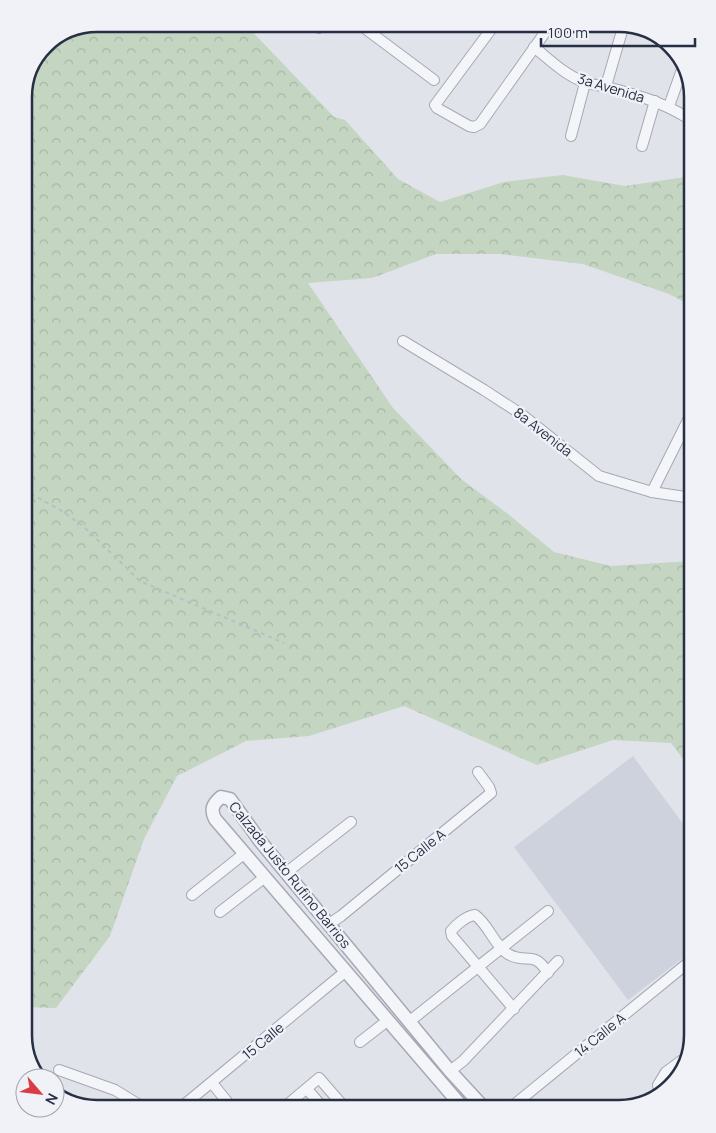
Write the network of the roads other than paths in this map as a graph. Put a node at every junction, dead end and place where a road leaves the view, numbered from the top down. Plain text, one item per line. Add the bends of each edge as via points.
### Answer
1 (370, 33) edge
2 (488, 33) edge
3 (544, 33) edge
4 (621, 33) edge
5 (534, 47) junction
6 (680, 76) edge
7 (434, 80) dead end
8 (585, 83) junction
9 (606, 86) junction
10 (655, 102) junction
11 (669, 106) junction
12 (684, 116) edge
13 (571, 136) dead end
14 (642, 146) dead end
15 (403, 341) dead end
16 (684, 428) edge
17 (652, 492) junction
18 (684, 497) edge
19 (478, 772) dead end
20 (351, 822) dead end
21 (245, 853) junction
22 (287, 872) junction
23 (265, 877) junction
24 (301, 890) junction
25 (192, 896) dead end
26 (287, 903) junction
27 (548, 911) dead end
28 (220, 912) dead end
29 (328, 924) junction
30 (502, 949) junction
31 (558, 961) dead end
32 (684, 967) edge
33 (478, 968) junction
34 (346, 971) junction
35 (548, 974) junction
36 (514, 1009) junction
37 (388, 1021) junction
38 (410, 1021) junction
39 (360, 1042) dead end
40 (429, 1045) junction
41 (417, 1055) junction
42 (677, 1064) edge
43 (450, 1071) junction
44 (65, 1072) edge
45 (212, 1083) junction
46 (658, 1087) edge
47 (307, 1089) junction
48 (131, 1100) edge
49 (190, 1100) edge
50 (226, 1100) edge
51 (293, 1100) edge
52 (316, 1100) edge
53 (338, 1100) edge
54 (456, 1100) edge
55 (477, 1100) edge
56 (520, 1100) edge

1 - 7 street
2 - 5 street via 436,105 469,126 480,124
3 - 5 street
4 - 9 street
5 - 8 street, 3a Avenida via 567,74
6 - 11 street
8 - 9 street, 3a Avenida
8 - 13 street
9 - 10 street, 3a Avenida
10 - 11 street, 3a Avenida
10 - 14 street
11 - 12 street, 3a Avenida
15 - 17 street, 8a Avenida via 521,414 599,476
16 - 17 street
17 - 18 street, 8a Avenida
19 - 29 street, 15 Calle A via 491,793
20 - 22 street
21 - 22 street, Calzada Justo Rufino Barrios via 212,813 214,802 221,797 230,799
21 - 23 street, Calzada Justo Rufino Barrios
21 - 25 street
22 - 24 street, Calzada Justo Rufino Barrios
23 - 26 street, Calzada Justo Rufino Barrios
23 - 28 street
24 - 26 street
24 - 29 street, Calzada Justo Rufino Barrios
26 - 34 street, Calzada Justo Rufino Barrios
27 - 30 street
29 - 38 street, Calzada Justo Rufino Barrios
30 - 33 street
30 - 33 street via 480,918 470,915 451,931
30 - 35 street via 511,955 536,959
31 - 35 street
32 - 56 street, 14 Calle A
33 - 36 street
33 - 38 street
34 - 37 street, Calzada Justo Rufino Barrios
34 - 45 street, 15 Calle
35 - 36 street
36 - 43 street
37 - 39 street
37 - 41 street, Calzada Justo Rufino Barrios
38 - 40 street, Calzada Justo Rufino Barrios
40 - 41 street
40 - 43 street, Calzada Justo Rufino Barrios
41 - 54 street, Calzada Justo Rufino Barrios
42 - 46 street via 666,1072
43 - 55 street, Calzada Justo Rufino Barrios
44 - 48 street via 115,1090
45 - 49 street, 15 Calle
45 - 50 street
47 - 51 street
47 - 52 street
47 - 53 street via 319,1078

